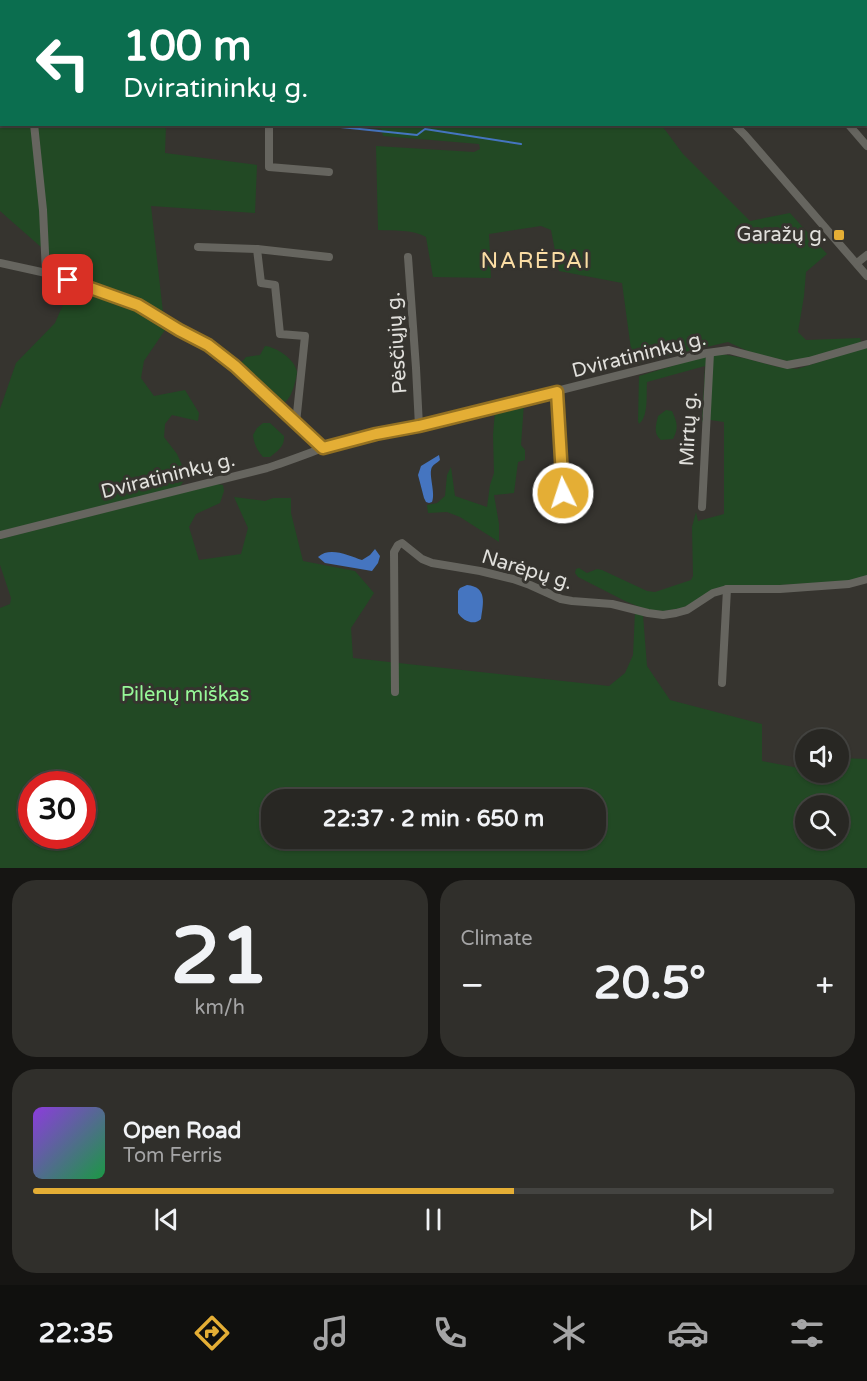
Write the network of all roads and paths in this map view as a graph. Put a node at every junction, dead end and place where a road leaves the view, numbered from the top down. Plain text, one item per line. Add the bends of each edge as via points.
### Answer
1 (34, 126) edge
2 (269, 126) edge
3 (736, 126) edge
4 (850, 126) edge
5 (867, 146) edge
6 (329, 172) dead end
7 (198, 247) dead end
8 (257, 249) junction
9 (867, 255) edge
10 (329, 257) dead end
11 (408, 257) dead end
12 (0, 263) edge
13 (857, 263) junction
14 (46, 273) junction
15 (867, 276) edge
16 (867, 344) edge
17 (710, 353) junction
18 (557, 392) junction
19 (296, 423) junction
20 (419, 426) junction
21 (323, 448) junction
22 (563, 493) dead end
23 (702, 507) dead end
24 (0, 535) edge
25 (867, 579) edge
26 (727, 589) junction
27 (722, 683) dead end
28 (395, 692) dead end

1 - 14 street
2 - 6 street via 269,167
3 - 13 street
4 - 5 street
7 - 8 street
8 - 10 street
8 - 19 street via 261,283 275,285 280,334 305,336
9 - 13 street
11 - 20 street, Pėsčiųjų g.
12 - 14 street
13 - 15 street
14 - 19 street via 138,305 208,345
16 - 17 street, Dviratininkų g. via 787,365 729,350
17 - 18 street, Dviratininkų g.
17 - 23 street, Mirtų g.
18 - 20 street, Dviratininkų g.
18 - 22 street
19 - 21 street
20 - 21 street, Dviratininkų g.
21 - 24 street, Dviratininkų g. via 267,468
25 - 26 street, Narėpų g. via 780,590
26 - 27 street
26 - 28 street, Narėpų g. via 687,610 663,615 561,599 513,579 432,563 402,543 394,552

